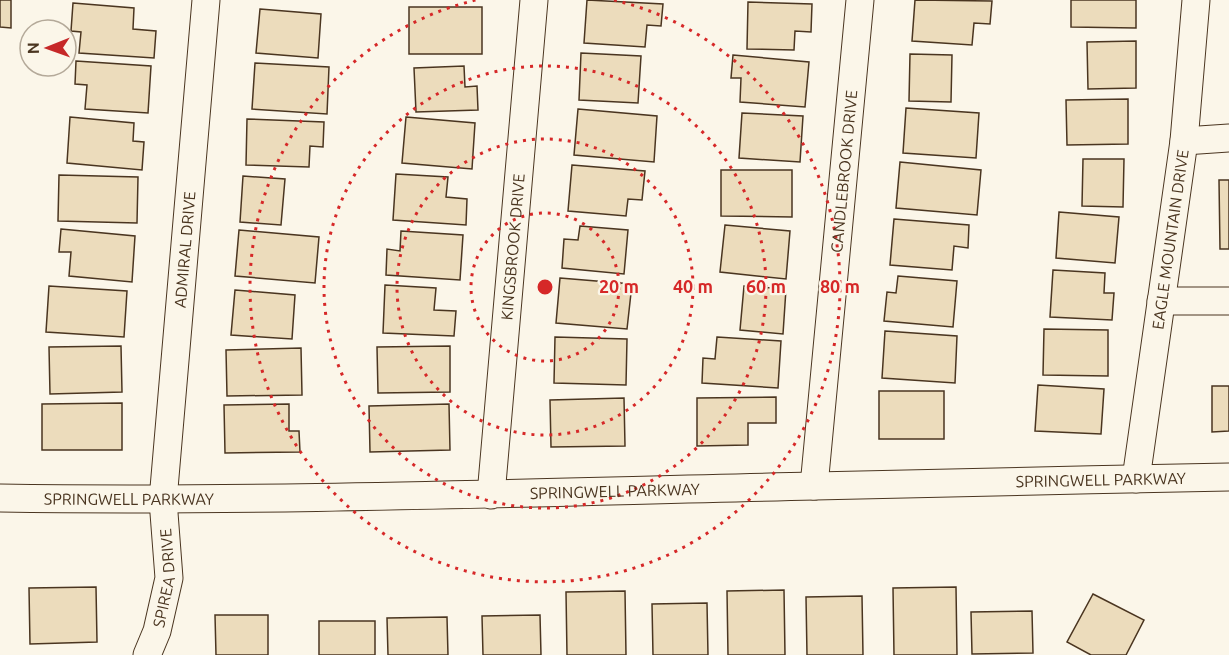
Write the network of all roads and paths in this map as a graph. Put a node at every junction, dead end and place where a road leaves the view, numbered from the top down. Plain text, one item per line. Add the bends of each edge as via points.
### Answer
1 (206, 0) edge
2 (534, 0) edge
3 (860, 0) edge
4 (1196, 0) edge
5 (1229, 138) edge
6 (1184, 141) junction
7 (1161, 301) junction
8 (1229, 301) edge
9 (1229, 477) edge
10 (1136, 479) junction
11 (814, 486) junction
12 (491, 495) junction
13 (0, 498) edge
14 (163, 500) junction
15 (147, 655) edge

1 - 14 street, ADMIRAL DRIVE
2 - 12 street, KINGSBROOK DRIVE
3 - 11 street, CANDLEBROOK DRIVE
4 - 6 street, EAGLE MOUNTAIN DRIVE
5 - 6 street
6 - 7 street, EAGLE MOUNTAIN DRIVE
7 - 8 street
7 - 10 street, EAGLE MOUNTAIN DRIVE
9 - 10 street, SPRINGWELL PARKWAY
10 - 11 street, SPRINGWELL PARKWAY
11 - 12 street, SPRINGWELL PARKWAY
12 - 14 street, SPRINGWELL PARKWAY
13 - 14 street, SPRINGWELL PARKWAY
14 - 15 street, SPIREA DRIVE via 169,578 158,631

